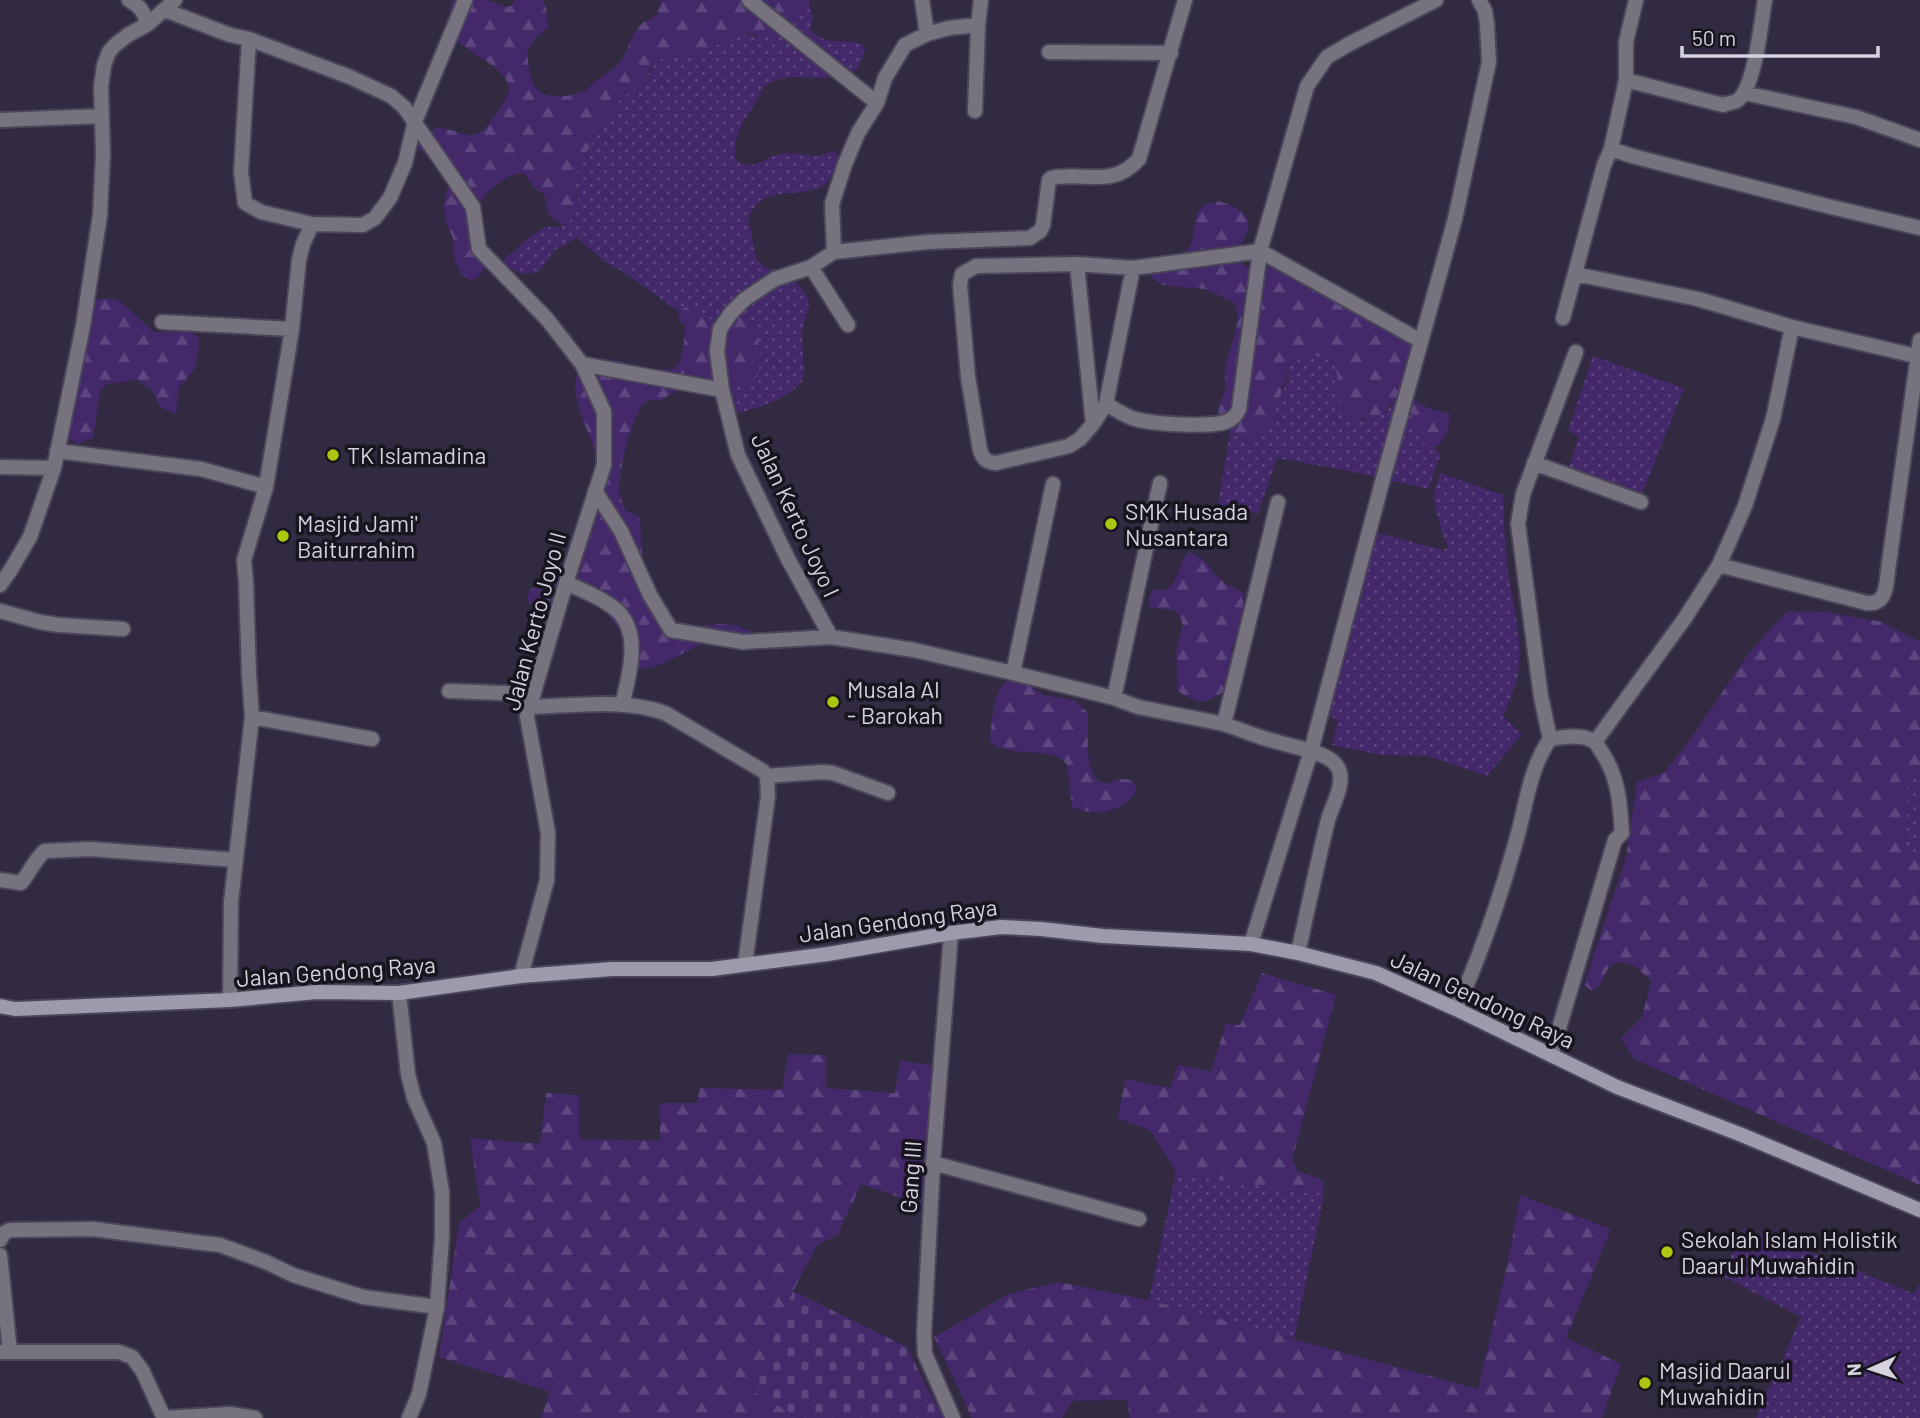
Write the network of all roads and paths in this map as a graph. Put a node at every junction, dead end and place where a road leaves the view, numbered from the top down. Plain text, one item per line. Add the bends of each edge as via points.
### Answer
1 (129, 0) edge
2 (465, 0) edge
3 (749, 0) edge
4 (922, 0) edge
5 (981, 0) edge
6 (1185, 0) edge
7 (1436, 0) edge
8 (1479, 0) edge
9 (1636, 0) edge
10 (1765, 0) edge
11 (170, 5) edge
12 (148, 24) junction
13 (978, 25) junction
14 (927, 34) junction
15 (250, 39) junction
16 (1049, 52) dead end
17 (1171, 53) junction
18 (1626, 80) junction
19 (1745, 93) junction
20 (877, 103) junction
21 (975, 111) dead end
22 (102, 116) junction
23 (0, 120) edge
24 (415, 121) junction
25 (1919, 136) edge
26 (1611, 149) junction
27 (312, 224) junction
28 (1920, 228) edge
29 (1260, 251) junction
30 (834, 252) junction
31 (1077, 264) junction
32 (811, 267) junction
33 (1133, 268) junction
34 (1575, 274) junction
35 (1563, 318) dead end
36 (162, 322) dead end
37 (848, 325) dead end
38 (1792, 327) junction
39 (292, 329) junction
40 (1920, 340) edge
41 (1421, 341) junction
42 (1576, 352) dead end
43 (1919, 357) edge
44 (582, 364) junction
45 (722, 390) junction
46 (1106, 404) junction
47 (1093, 424) junction
48 (57, 451) junction
49 (1534, 463) junction
50 (0, 467) edge
51 (54, 468) junction
52 (1160, 483) dead end
53 (1053, 484) dead end
54 (267, 487) junction
55 (595, 491) junction
56 (1278, 502) dead end
57 (1640, 502) dead end
58 (1719, 565) junction
59 (566, 583) junction
60 (0, 585) edge
61 (0, 611) edge
62 (123, 629) dead end
63 (831, 637) junction
64 (1013, 673) junction
65 (449, 691) dead end
66 (1114, 698) junction
67 (532, 700) junction
68 (622, 705) junction
69 (252, 717) junction
70 (1224, 724) junction
71 (372, 739) dead end
72 (1550, 739) junction
73 (1595, 742) junction
74 (1311, 751) junction
75 (767, 776) junction
76 (888, 793) dead end
77 (236, 860) junction
78 (0, 880) edge
79 (951, 933) junction
80 (1251, 944) junction
81 (1298, 953) junction
82 (745, 964) junction
83 (521, 976) junction
84 (399, 993) junction
85 (230, 1000) junction
86 (0, 1006) edge
87 (1456, 1009) junction
88 (1551, 1055) junction
89 (933, 1163) junction
90 (1920, 1210) edge
91 (1139, 1219) dead end
92 (0, 1240) edge
93 (0, 1255) edge
94 (438, 1307) junction
95 (5, 1352) edge
96 (164, 1418) edge
97 (256, 1418) edge
98 (409, 1418) edge
99 (954, 1418) edge

1 - 12 street via 137,4
2 - 24 street
3 - 20 street
4 - 14 street
5 - 13 street
6 - 17 street, Jalan Kerto Joyo I
7 - 29 street via 1327,57 1316,71 1307,86
8 - 41 street via 1485,11 1489,62 1455,219
9 - 18 street via 1626,42
10 - 19 street
11 - 12 street
11 - 15 street, Jalan Kerto Joyo II via 230,35
12 - 22 street via 109,52 101,87
13 - 14 street
13 - 21 street
14 - 20 street via 905,44
15 - 24 street, Jalan Kerto Joyo II via 374,87 391,96
15 - 27 street via 241,172 245,203 261,212
16 - 17 street
17 - 30 street, Jalan Kerto Joyo I via 1139,159 1131,169 1111,177 1051,178 1043,225 1035,236
18 - 19 street via 1723,104 1736,102
18 - 26 street
19 - 25 street
20 - 30 street via 858,133 832,204
22 - 23 street
22 - 48 street via 100,215
24 - 27 street via 397,182 375,218 363,225
24 - 44 street, Jalan Kerto Joyo II via 473,207 479,249 547,319
26 - 28 street
26 - 34 street
27 - 39 street via 299,260
29 - 33 street
29 - 41 street
29 - 46 street via 1236,415 1220,423 1166,425 1135,419
30 - 32 street, Jalan Kerto Joyo I
31 - 33 street
31 - 47 street
31 - 47 street via 976,265 962,274 968,377 980,450 988,462 1069,446
32 - 37 street
32 - 45 street, Jalan Kerto Joyo I via 775,279 731,313 720,329 716,351
33 - 46 street
34 - 35 street
34 - 38 street via 1698,299
36 - 39 street
38 - 43 street
38 - 58 street via 1773,419 1745,506
39 - 54 street
40 - 43 street
41 - 74 street
42 - 49 street
43 - 58 street via 1881,601 1867,603
44 - 45 street
44 - 55 street, Jalan Kerto Joyo II via 604,412 604,465
45 - 63 street, Jalan Kerto Joyo I via 738,455
46 - 47 street
48 - 51 street
48 - 54 street via 201,469
49 - 57 street
49 - 72 street via 1518,524
50 - 51 street
51 - 60 street via 30,537
52 - 66 street
53 - 64 street
54 - 69 street via 244,560
55 - 59 street, Jalan Kerto Joyo II
55 - 63 street via 621,531 671,630 743,642
56 - 70 street
58 - 73 street
59 - 67 street, Jalan Kerto Joyo II
59 - 68 street via 603,600 626,620 631,650
61 - 62 street via 60,625
63 - 64 street
64 - 66 street
65 - 67 street
66 - 70 street
67 - 68 street
67 - 83 street, Jalan Kerto Joyo II via 527,716 548,833 547,880
68 - 75 street via 665,713
69 - 71 street
69 - 77 street
70 - 74 street
72 - 73 street via 1580,737
72 - 87 street via 1528,790 1474,970
73 - 88 street via 1617,785 1622,833 1615,840
74 - 80 street
74 - 81 street via 1335,764 1340,782
75 - 76 street via 833,773
75 - 82 street
77 - 78 street via 90,849 45,851 21,883
77 - 85 street
79 - 80 main road, Jalan Gendong Raya via 1001,927
79 - 82 main road, Jalan Gendong Raya
79 - 89 street, Gang III
80 - 81 main road, Jalan Gendong Raya
81 - 87 main road, Jalan Gendong Raya via 1376,973
82 - 83 main road, Jalan Gendong Raya via 712,970 612,969
83 - 84 main road, Jalan Gendong Raya
84 - 85 main road, Jalan Gendong Raya via 317,992
84 - 94 street via 408,1073 434,1143 441,1181
85 - 86 main road, Jalan Gendong Raya
87 - 88 main road, Jalan Gendong Raya
88 - 90 main road, Jalan Gendong Raya via 1617,1087
89 - 91 street
89 - 99 street, Gang III via 925,1354
92 - 94 street via 10,1230 93,1229 220,1245 363,1297
93 - 95 street
94 - 98 street via 419,1394
95 - 96 street via 119,1352 132,1357
96 - 97 street via 230,1414

